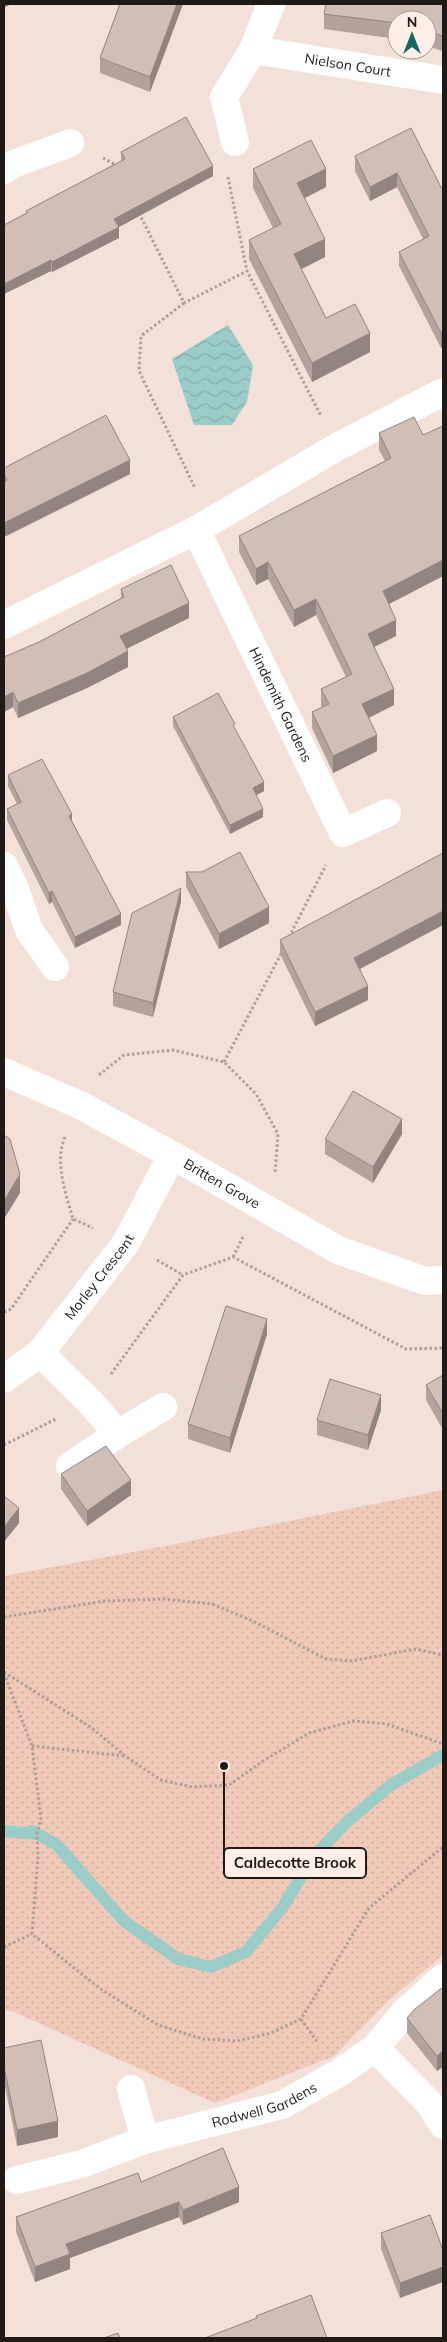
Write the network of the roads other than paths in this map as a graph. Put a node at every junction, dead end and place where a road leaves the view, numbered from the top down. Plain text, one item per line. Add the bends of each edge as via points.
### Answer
1 (270, 4) edge
2 (253, 50) junction
3 (443, 80) edge
4 (235, 142) road end
5 (70, 143) dead end
6 (4, 170) edge
7 (443, 392) edge
8 (196, 530) junction
9 (4, 625) edge
10 (388, 813) dead end
11 (4, 866) edge
12 (55, 967) dead end
13 (4, 1072) edge
14 (172, 1155) junction
15 (443, 1280) edge
16 (40, 1353) junction
17 (4, 1379) edge
18 (162, 1408) dead end
19 (118, 1434) junction
20 (70, 1466) edge
21 (443, 1978) edge
22 (375, 2048) junction
23 (131, 2089) dead end
24 (443, 2125) edge
25 (145, 2140) junction
26 (17, 2180) dead end

1 - 2 street
2 - 3 street, Nielson Court
2 - 4 street via 224,98
5 - 6 street via 11,164
7 - 8 street via 337,447
8 - 9 street
8 - 10 street, Hindemith Gardens via 343,833
11 - 12 street via 29,930
13 - 14 street, Britten Grove via 80,1105
14 - 15 street, Britten Grove via 338,1250 426,1281
14 - 16 street, Morley Crescent via 126,1243
16 - 17 street, Morley Crescent
16 - 19 street
18 - 19 street
19 - 20 street
21 - 22 street, Rodwell Gardens via 404,2012
22 - 24 street via 429,2103
22 - 25 street, Rodwell Gardens via 339,2073 282,2105
23 - 25 street
25 - 26 street, Rodwell Gardens via 81,2164

